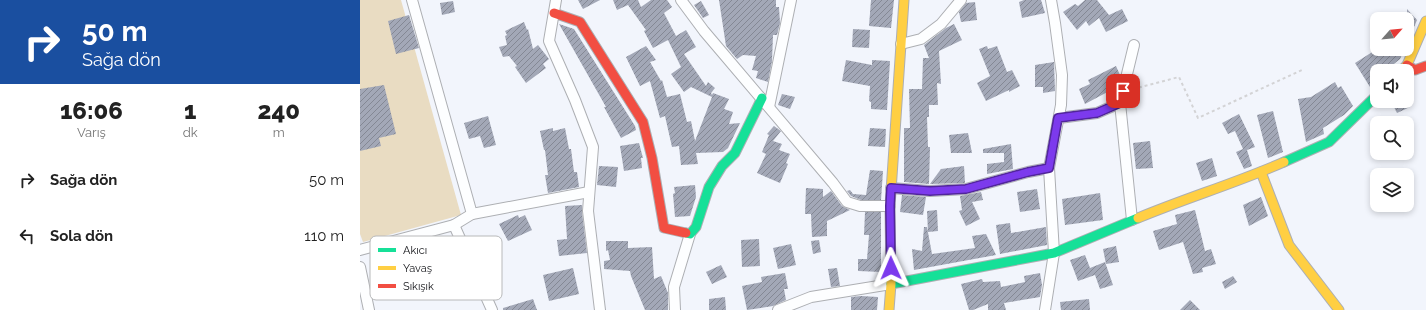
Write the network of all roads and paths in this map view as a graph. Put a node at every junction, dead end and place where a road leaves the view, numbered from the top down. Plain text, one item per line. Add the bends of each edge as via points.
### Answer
1 (412, 0) edge
2 (556, 0) edge
3 (681, 0) edge
4 (791, 0) edge
5 (904, 0) edge
6 (961, 0) edge
7 (1051, 0) edge
8 (554, 13) junction
9 (1426, 21) edge
10 (901, 44) junction
11 (1134, 45) dead end
12 (1406, 64) edge
13 (1426, 66) edge
14 (1304, 69) dead end
15 (1414, 70) edge
16 (1123, 91) junction
17 (762, 98) junction
18 (1370, 102) edge
19 (1120, 103) junction
20 (769, 107) junction
21 (1058, 118) junction
22 (1049, 168) junction
23 (1261, 172) junction
24 (891, 188) junction
25 (589, 192) junction
26 (890, 206) junction
27 (472, 214) junction
28 (1132, 220) junction
29 (454, 225) junction
30 (690, 234) junction
31 (413, 236) edge
32 (459, 236) edge
33 (370, 247) edge
34 (360, 250) edge
35 (1054, 253) junction
36 (360, 267) edge
37 (891, 284) junction
38 (488, 300) edge
39 (369, 310) edge
40 (492, 310) edge
41 (600, 310) edge
42 (675, 310) edge
43 (778, 310) edge
44 (889, 310) edge
45 (1045, 310) edge
46 (1339, 310) edge

1 - 27 street
2 - 8 street
3 - 17 street via 704,31
4 - 20 street
5 - 10 street
6 - 10 street via 941,24 921,39
7 - 21 street via 1062,75
8 - 25 street via 549,40 593,148
8 - 30 street via 580,22 643,122 664,228
9 - 12 street
10 - 24 street
11 - 16 street
13 - 15 street
14 - 16 path via 1198,118 1180,77
16 - 19 street
17 - 20 street
17 - 30 street via 735,153 722,166 709,187 696,227
18 - 23 street via 1329,142
19 - 21 street via 1097,113
19 - 28 street
20 - 26 street via 847,202 860,206
21 - 22 street
22 - 24 street via 966,189 930,191
22 - 35 street
23 - 28 street
23 - 46 street via 1289,245
24 - 26 street
25 - 27 street
25 - 41 street via 588,211
26 - 37 street
27 - 29 street
28 - 35 street
29 - 31 street
29 - 32 street
30 - 42 street via 674,287
33 - 34 street
35 - 37 street
35 - 45 street
36 - 39 street
37 - 43 street via 811,298
37 - 44 street
38 - 40 street

